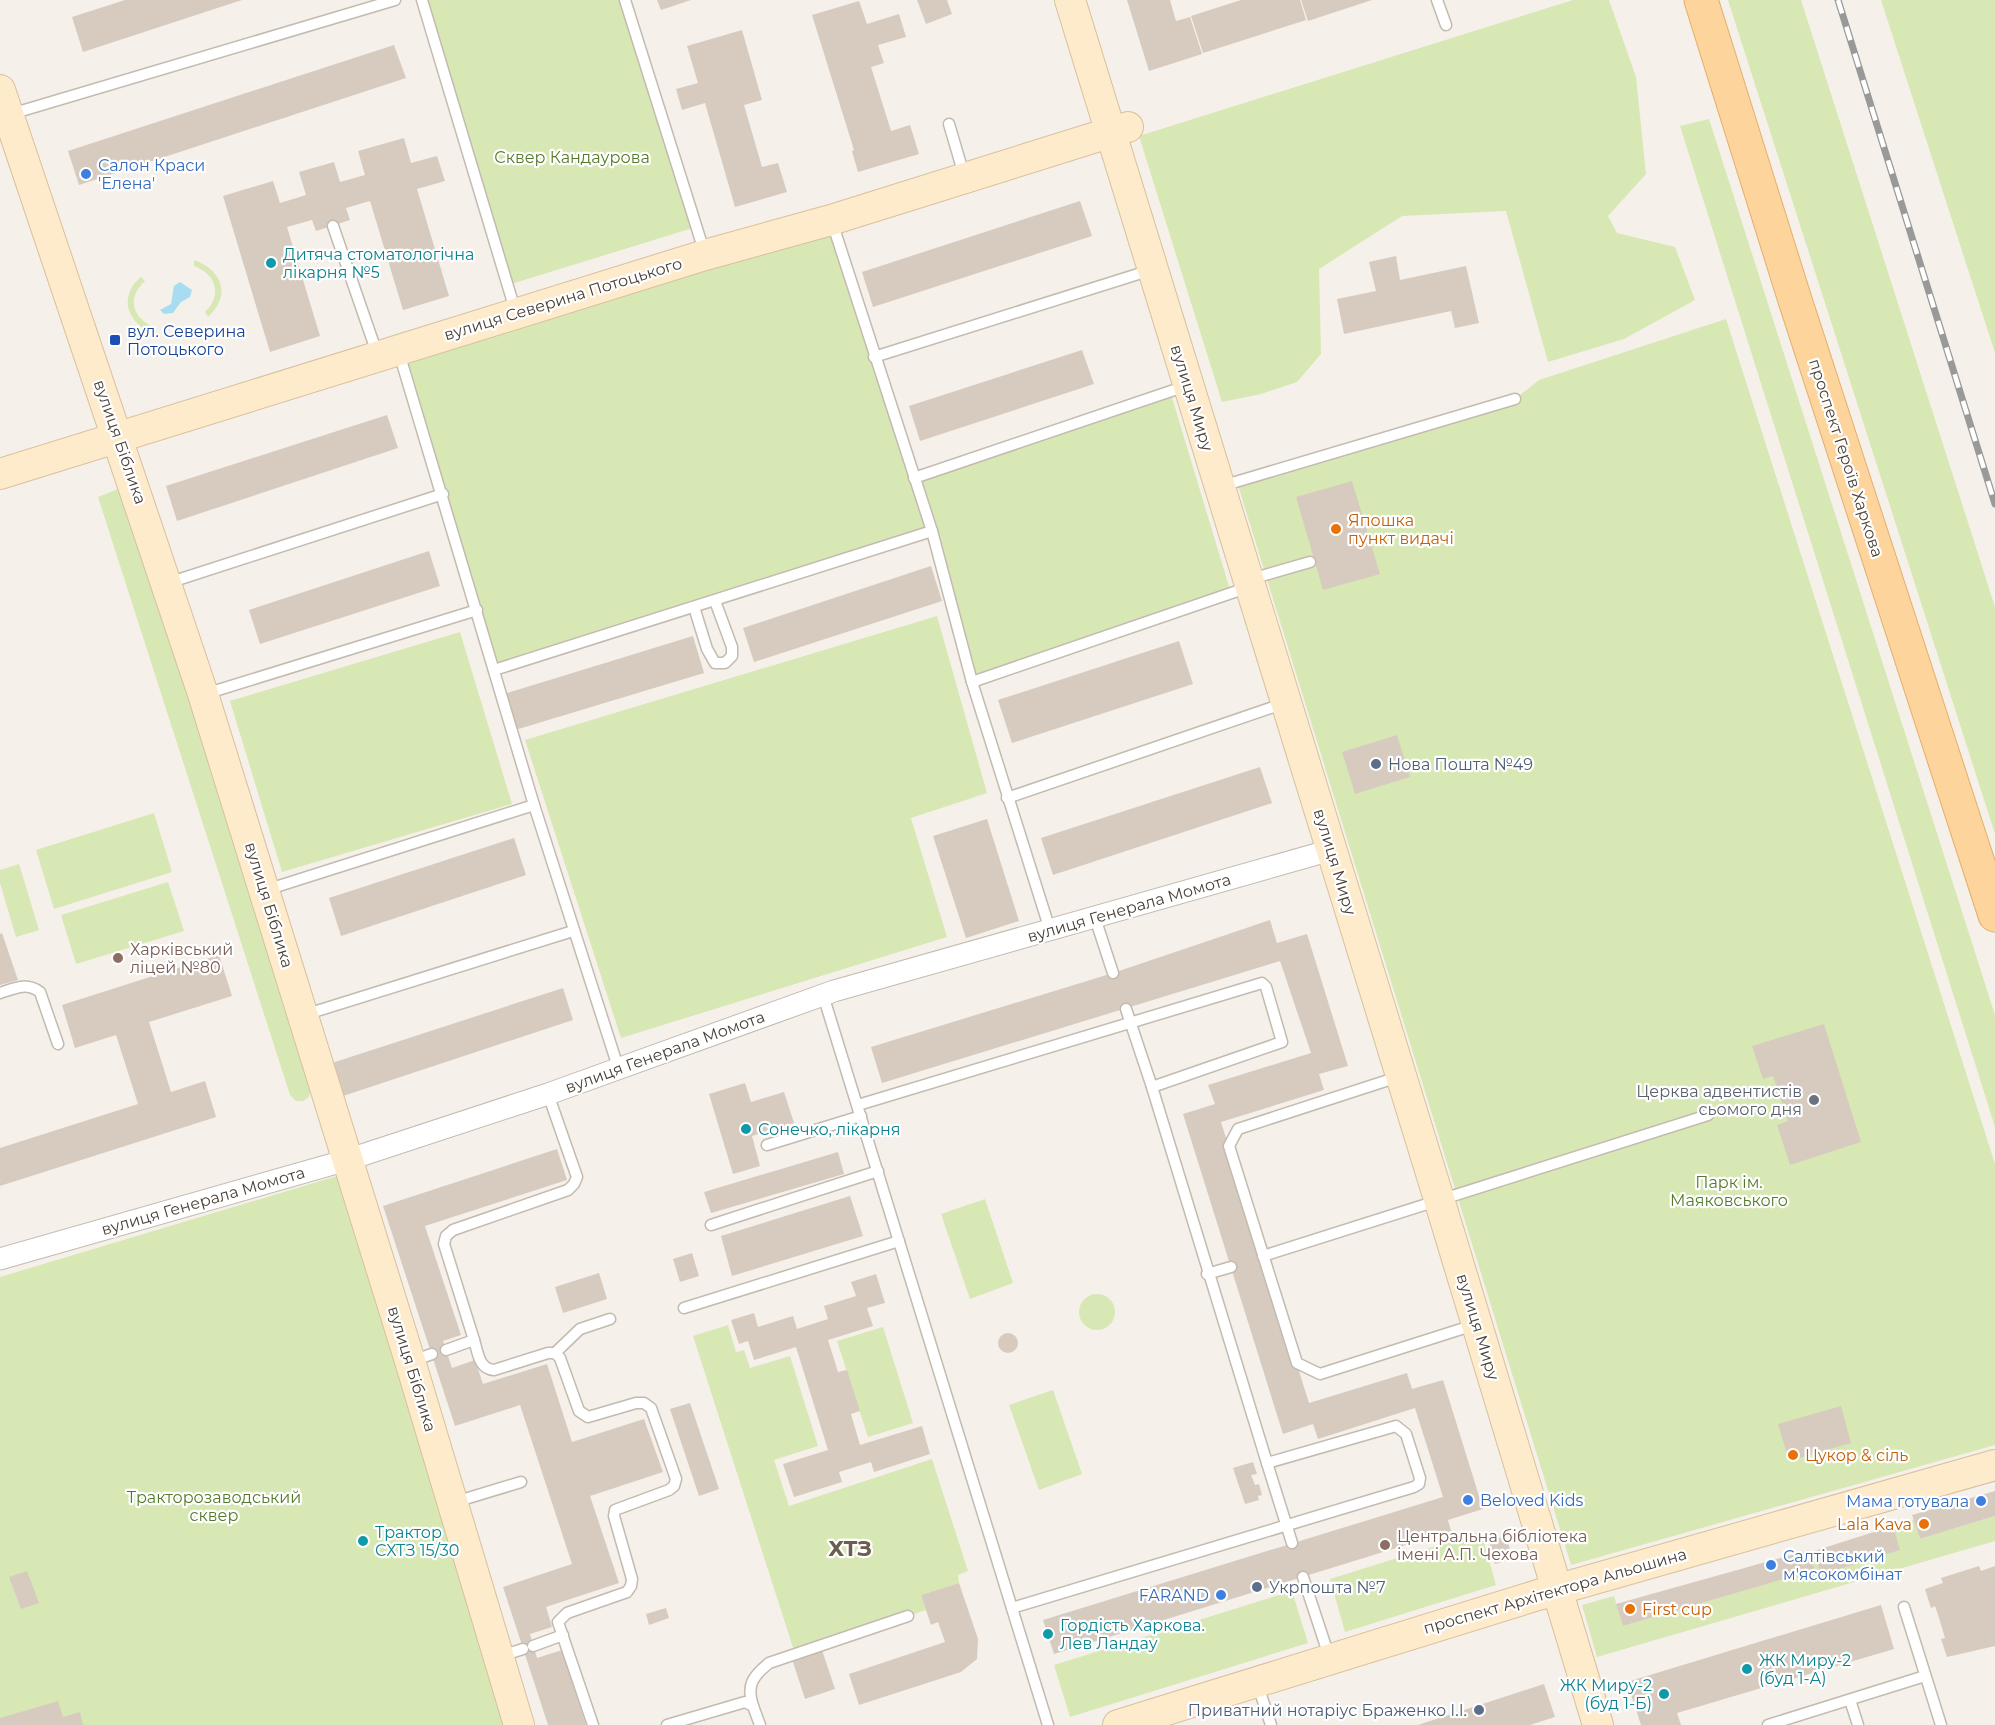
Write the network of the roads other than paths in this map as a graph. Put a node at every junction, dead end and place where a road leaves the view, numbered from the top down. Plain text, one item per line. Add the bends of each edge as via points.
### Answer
1 (395, 0) edge
2 (422, 0) edge
3 (625, 0) edge
4 (1070, 0) edge
5 (1437, 0) edge
6 (1701, 0) edge
7 (1446, 26) dead end
8 (4, 102) edge
9 (949, 124) dead end
10 (1119, 130) junction
11 (965, 178) junction
12 (831, 220) junction
13 (333, 226) dead end
14 (705, 255) junction
15 (1153, 269) junction
16 (516, 313) junction
17 (388, 353) junction
18 (874, 357) junction
19 (1188, 385) junction
20 (1515, 399) dead end
21 (119, 438) junction
22 (0, 474) edge
23 (914, 478) junction
24 (1220, 487) junction
25 (442, 494) junction
26 (932, 531) junction
27 (1310, 562) dead end
28 (167, 583) junction
29 (1249, 583) junction
30 (715, 601) junction
31 (694, 607) junction
32 (477, 610) junction
33 (494, 670) junction
34 (972, 682) junction
35 (204, 694) junction
36 (1286, 703) junction
37 (1007, 798) junction
38 (534, 805) junction
39 (1331, 850) junction
40 (266, 890) junction
41 (1995, 915) edge
42 (1095, 918) junction
43 (1050, 930) junction
44 (573, 931) junction
45 (1113, 973) dead end
46 (0, 993) edge
47 (823, 995) junction
48 (1126, 1009) dead end
49 (302, 1016) junction
50 (1130, 1023) junction
51 (58, 1044) dead end
52 (618, 1068) junction
53 (1401, 1076) junction
54 (1152, 1087) junction
55 (548, 1094) junction
56 (858, 1105) junction
57 (1708, 1115) dead end
58 (861, 1116) junction
59 (767, 1144) dead end
60 (347, 1160) junction
61 (878, 1171) junction
62 (1439, 1199) junction
63 (711, 1225) dead end
64 (899, 1241) junction
65 (1263, 1256) junction
66 (0, 1259) edge
67 (1231, 1267) dead end
68 (1207, 1274) junction
69 (684, 1308) dead end
70 (610, 1319) dead end
71 (1477, 1324) junction
72 (474, 1340) junction
73 (446, 1350) dead end
74 (555, 1353) junction
75 (1267, 1463) junction
76 (1995, 1465) edge
77 (521, 1482) dead end
78 (452, 1503) junction
79 (1287, 1525) junction
80 (1292, 1543) dead end
81 (1303, 1577) dead end
82 (1558, 1589) junction
83 (1904, 1607) dead end
84 (1012, 1608) junction
85 (908, 1616) dead end
86 (563, 1635) junction
87 (518, 1650) junction
88 (1330, 1659) junction
89 (1925, 1676) junction
90 (1257, 1682) junction
91 (1850, 1700) junction
92 (753, 1706) junction
93 (519, 1725) edge
94 (593, 1725) edge
95 (667, 1725) edge
96 (759, 1725) edge
97 (1048, 1725) edge
98 (1118, 1725) edge
99 (1271, 1725) edge
100 (1598, 1725) edge
101 (1768, 1725) edge
102 (1858, 1725) edge
103 (1941, 1725) edge

1 - 8 lane
2 - 16 lane
3 - 14 lane
4 - 10 street, вулиця Миру
5 - 7 lane
6 - 41 main road, проспект Героїв Харкова
8 - 21 street, вулиця Біблика
9 - 11 lane
10 - 11 street, вулиця Северина Потоцького
10 - 15 street, вулиця Миру
11 - 12 street, вулиця Северина Потоцького
12 - 14 street, вулиця Северина Потоцького
12 - 18 lane
13 - 17 lane
14 - 16 street, вулиця Северина Потоцького
15 - 18 lane
15 - 19 street, вулиця Миру
16 - 17 street, вулиця Северина Потоцького
17 - 21 street, вулиця Северина Потоцького
17 - 25 lane
18 - 23 lane
19 - 23 lane
19 - 24 street, вулиця Миру
20 - 24 lane
21 - 22 street, вулиця Северина Потоцького
21 - 28 street, вулиця Біблика
23 - 26 lane
24 - 29 street, вулиця Миру
25 - 28 lane
25 - 32 lane
26 - 30 lane
26 - 34 lane
27 - 29 lane
28 - 35 street, вулиця Біблика
29 - 34 lane
29 - 36 street, вулиця Миру
30 - 31 lane
30 - 31 lane via 732,647 732,656 725,663 715,663 707,649
31 - 33 lane
32 - 33 lane
32 - 35 lane
33 - 38 lane
34 - 37 lane
35 - 40 street, вулиця Біблика
36 - 37 lane
36 - 39 street, вулиця Миру
37 - 43 lane
38 - 40 lane
38 - 44 lane
39 - 42 street, вулиця Генерала Момота
39 - 53 street, вулиця Миру
40 - 49 street, вулиця Біблика
42 - 43 street, вулиця Генерала Момота
42 - 45 lane
43 - 47 street, вулиця Генерала Момота
44 - 49 lane
44 - 52 lane
46 - 51 lane via 28,986 40,992
47 - 52 street, вулиця Генерала Момота
47 - 56 lane
48 - 50 lane
49 - 60 street, вулиця Біблика
50 - 54 lane
50 - 54 lane via 1256,983 1266,987 1283,1037 1279,1045
50 - 56 lane
52 - 55 street, вулиця Генерала Момота
53 - 62 street, вулиця Миру
53 - 65 lane via 1238,1129 1229,1146
54 - 68 lane
55 - 60 street, вулиця Генерала Момота
55 - 72 lane via 577,1177 574,1185 446,1236 444,1244
56 - 58 lane
57 - 62 lane
58 - 59 lane
58 - 61 lane
60 - 66 street, вулиця Генерала Момота
60 - 78 street, вулиця Біблика via 421,1358
61 - 63 lane
61 - 64 lane
62 - 65 lane
62 - 71 street, вулиця Миру
64 - 69 lane
64 - 84 lane
65 - 71 lane via 1297,1363 1320,1374
67 - 68 lane
68 - 75 lane
70 - 74 lane via 579,1329
71 - 82 street, вулиця Миру
72 - 73 lane
72 - 74 lane via 482,1365 488,1370
74 - 86 lane via 561,1358 583,1415 588,1417 636,1403 651,1408 676,1479 669,1490 615,1510 634,1587 561,1616 558,1622
75 - 79 lane
75 - 79 lane via 1396,1426 1406,1434 1419,1484
76 - 82 street, проспект Архітектора Альошина
77 - 78 lane
78 - 87 street, вулиця Біблика
79 - 80 lane
79 - 84 lane
81 - 88 lane
82 - 88 street, проспект Архітектора Альошина
82 - 100 street, вулиця Миру
83 - 89 lane
84 - 97 lane
85 - 92 lane via 768,1663 749,1686
86 - 87 lane
86 - 94 lane
87 - 93 street, вулиця Біблика
88 - 90 street, проспект Архітектора Альошина
89 - 91 lane
89 - 103 lane
90 - 98 street, проспект Архітектора Альошина
90 - 99 lane
91 - 101 lane
91 - 102 lane
92 - 95 lane via 735,1703
92 - 96 lane

